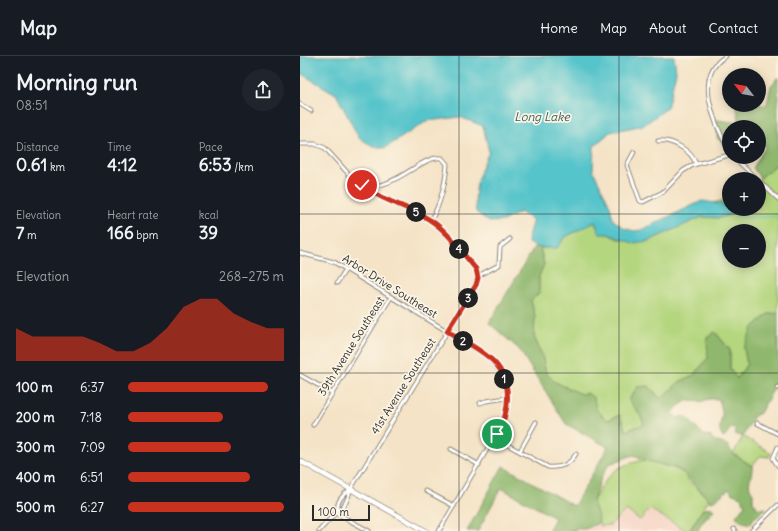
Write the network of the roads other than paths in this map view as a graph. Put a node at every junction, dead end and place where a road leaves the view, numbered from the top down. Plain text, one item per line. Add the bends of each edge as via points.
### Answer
1 (726, 56) edge
2 (300, 104) edge
3 (311, 111) dead end
4 (722, 136) edge
5 (658, 141) dead end
6 (300, 144) edge
7 (634, 152) dead end
8 (722, 157) edge
9 (696, 164) junction
10 (741, 164) edge
11 (749, 172) edge
12 (362, 185) junction
13 (766, 188) edge
14 (778, 199) edge
15 (431, 220) junction
16 (510, 239) dead end
17 (300, 253) edge
18 (346, 269) junction
19 (478, 276) junction
20 (337, 283) dead end
21 (391, 297) junction
22 (447, 331) junction
23 (300, 375) edge
24 (332, 393) junction
25 (508, 398) junction
26 (480, 403) dead end
27 (536, 422) dead end
28 (757, 423) dead end
29 (313, 425) dead end
30 (778, 434) edge
31 (495, 438) junction
32 (778, 447) edge
33 (451, 449) dead end
34 (520, 451) junction
35 (576, 454) dead end
36 (300, 462) edge
37 (479, 464) junction
38 (778, 466) edge
39 (350, 490) junction
40 (426, 491) dead end
41 (778, 505) edge
42 (454, 506) junction
43 (337, 511) junction
44 (319, 531) edge
45 (369, 531) edge
46 (426, 531) edge
47 (439, 531) edge
48 (751, 531) edge

1 - 4 street via 712,69 709,99 715,123
2 - 3 street
5 - 9 street via 666,141 681,147 691,155
6 - 12 street via 315,144 325,148
7 - 9 street via 627,165 640,201 643,202 663,192 683,171
8 - 9 street
10 - 11 street
12 - 15 street via 384,199
12 - 15 street via 381,185 433,159 442,158 447,164 446,173 438,205
13 - 14 street
15 - 19 street via 466,257 476,269
16 - 19 street via 500,247 499,265
17 - 18 street, Arbor Drive Southeast via 330,260
18 - 20 street
18 - 21 street, Arbor Drive Southeast
19 - 22 street, 41st Avenue Southeast via 474,288
21 - 22 street, Arbor Drive Southeast
21 - 24 street, 39th Avenue Southeast
22 - 25 street, Arbor Drive Southeast via 494,362 505,382
22 - 39 street, 41st Avenue Southeast
23 - 24 street
24 - 29 street, 39th Avenue Southeast
25 - 26 street
25 - 31 street via 505,419
27 - 34 street
28 - 30 street
31 - 34 street
31 - 37 street
32 - 38 street via 773,458
33 - 37 street
34 - 35 street via 548,467 558,468 572,461
36 - 39 street
37 - 42 street
39 - 43 street, 41st Avenue Southeast via 342,508
39 - 46 street
40 - 42 street
41 - 48 street
42 - 47 street
43 - 44 street, 41st Avenue Southeast
43 - 45 street

